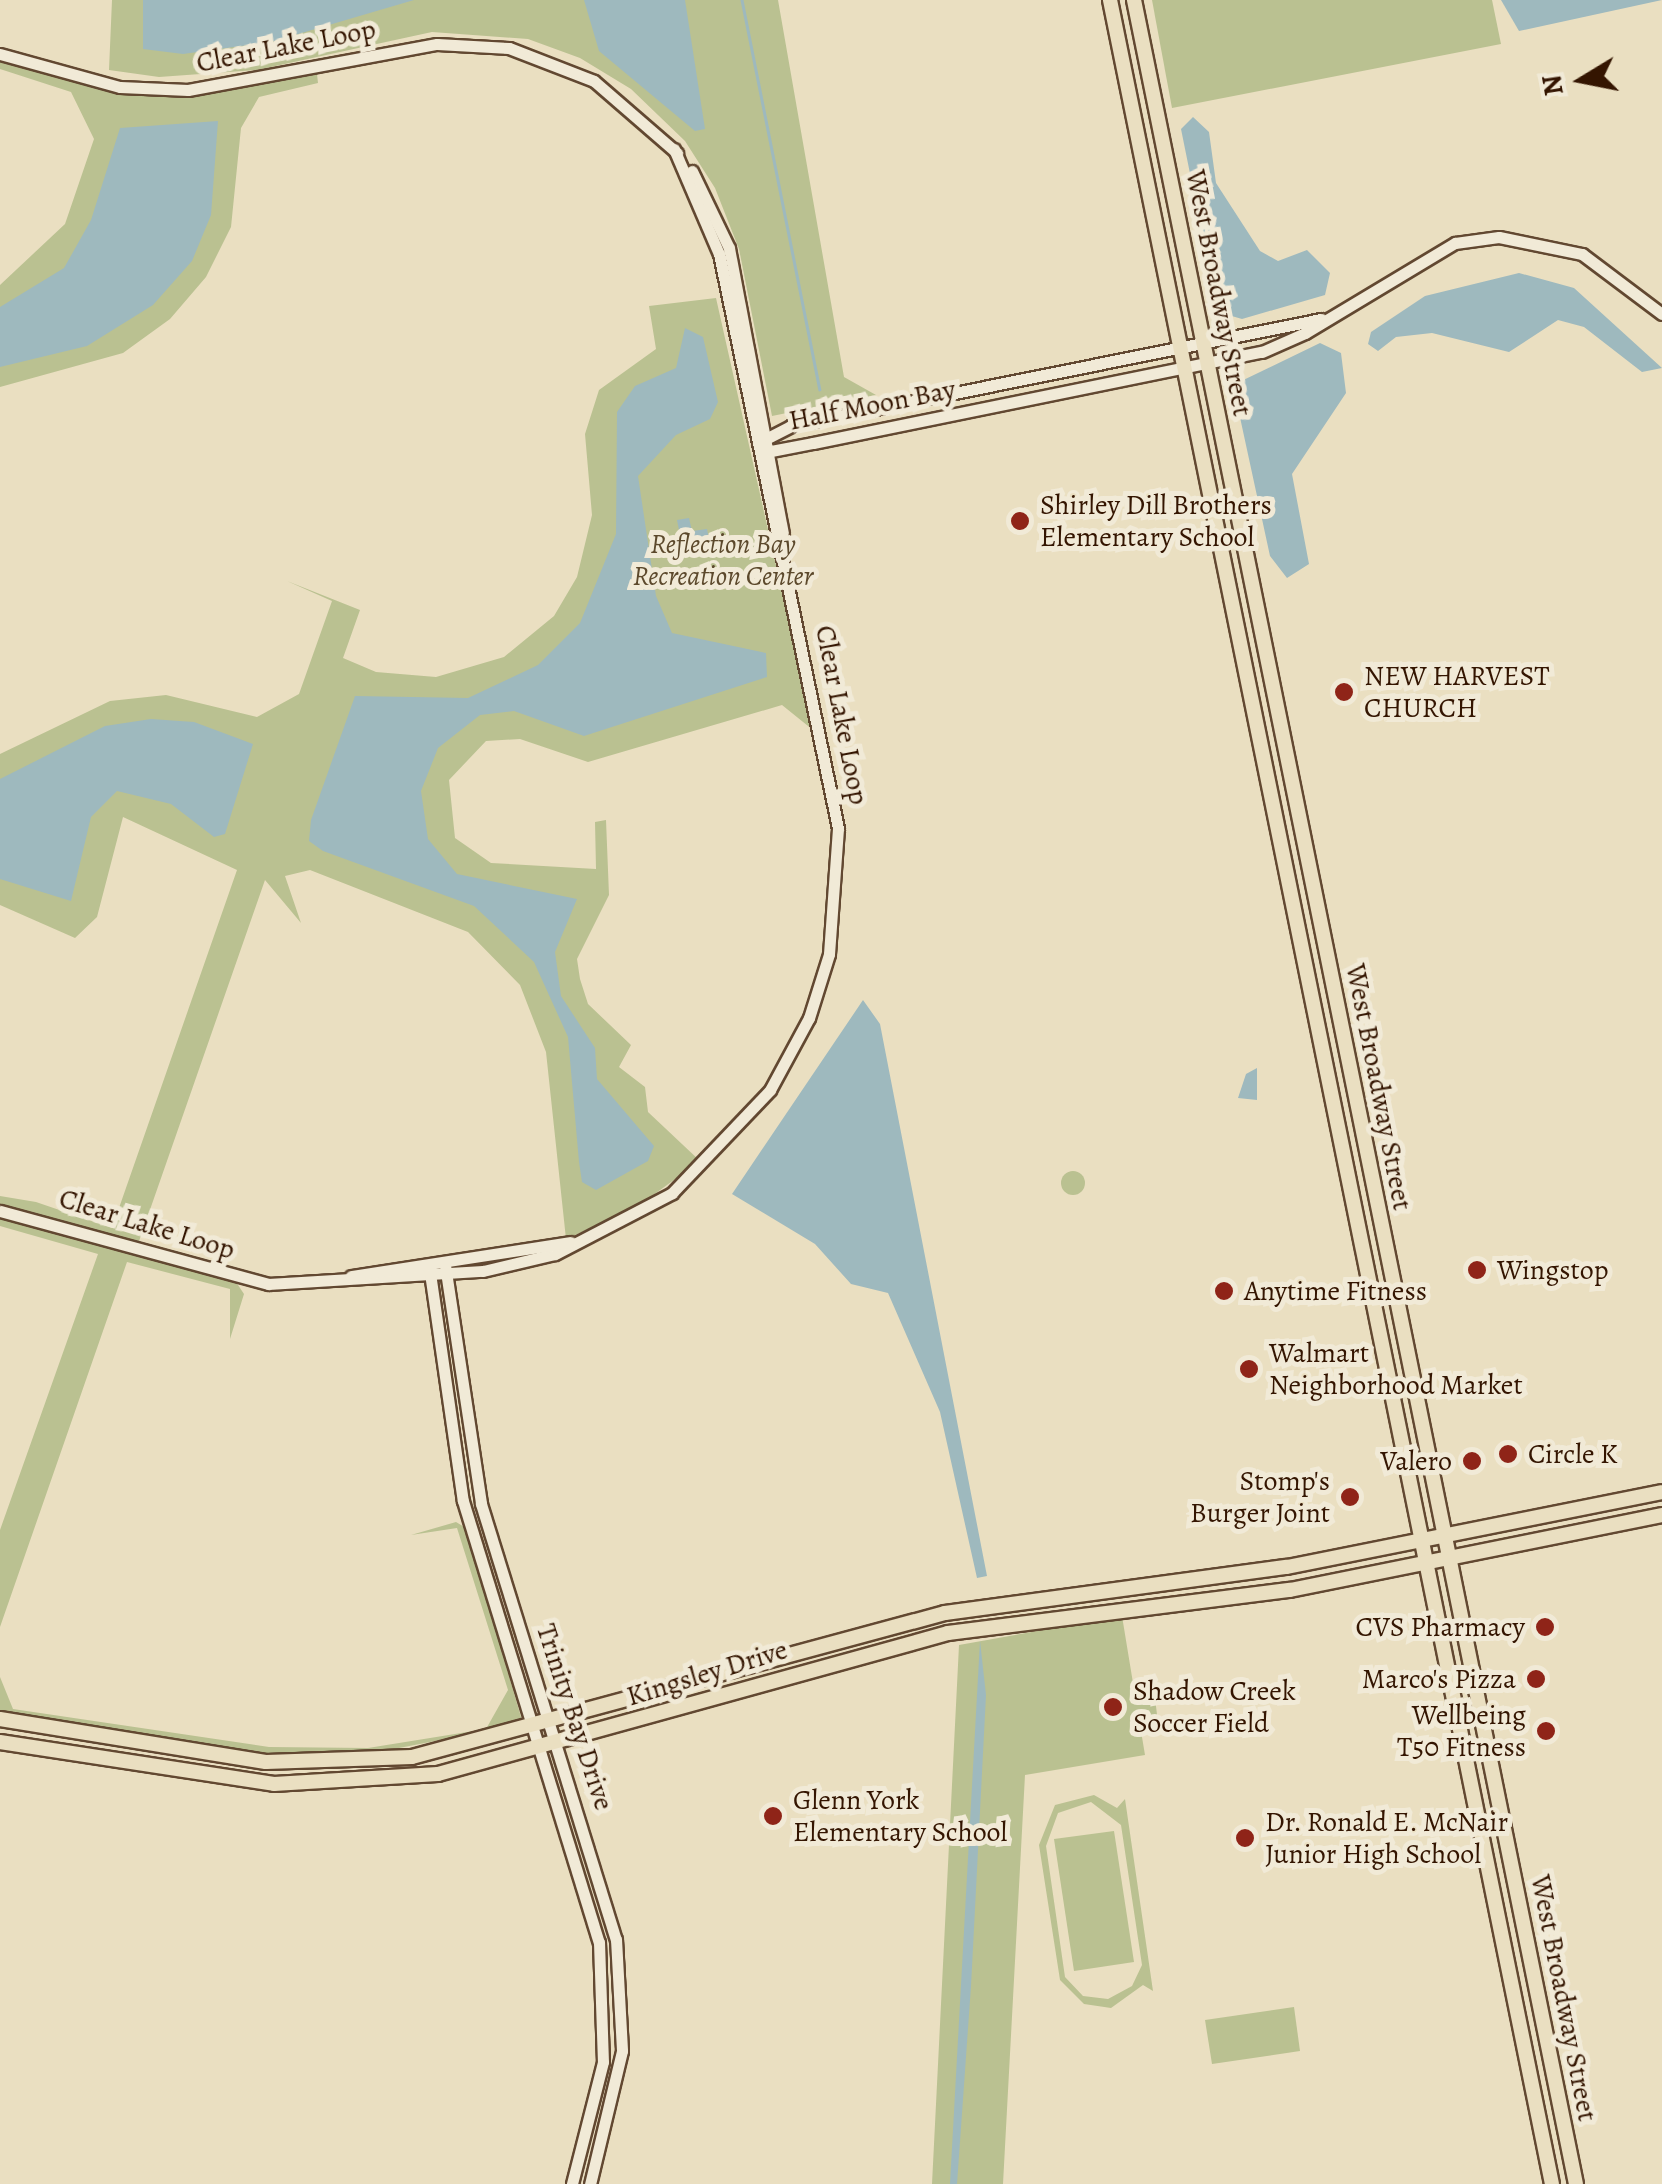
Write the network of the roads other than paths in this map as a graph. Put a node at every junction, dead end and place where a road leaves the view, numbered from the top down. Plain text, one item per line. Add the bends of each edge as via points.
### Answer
1 (1110, 0) edge
2 (1134, 0) edge
3 (0, 54) edge
4 (1169, 174) junction
5 (1158, 241) junction
6 (1662, 314) edge
7 (1321, 319) junction
8 (1204, 344) junction
9 (1180, 349) junction
10 (1208, 364) junction
11 (1096, 366) junction
12 (1184, 368) junction
13 (1100, 386) junction
14 (763, 439) junction
15 (770, 450) junction
16 (783, 543) junction
17 (0, 1211) edge
18 (445, 1270) junction
19 (429, 1272) junction
20 (1662, 1492) edge
21 (1662, 1514) edge
22 (1446, 1538) junction
23 (1424, 1542) junction
24 (1450, 1557) junction
25 (1428, 1561) junction
26 (1133, 1584) junction
27 (1135, 1602) junction
28 (945, 1613) junction
29 (948, 1632) junction
30 (817, 1644) junction
31 (1445, 1648) junction
32 (823, 1664) junction
33 (1479, 1705) junction
34 (0, 1719) edge
35 (552, 1726) junction
36 (535, 1731) junction
37 (0, 1742) edge
38 (557, 1745) junction
39 (541, 1750) junction
40 (572, 2184) edge
41 (590, 2184) edge
42 (1552, 2184) edge
43 (1576, 2184) edge

1 - 5 main road, West Broadway Street
2 - 4 main road, West Broadway Street
3 - 14 street, Clear Lake Loop via 120,86 188,90 408,48 508,48 594,81 674,149 726,238
4 - 5 main road via 1172,228
4 - 8 main road, West Broadway Street
5 - 9 main road, West Broadway Street
6 - 7 street, Half Moon Bay via 1582,254 1499,237 1455,244
7 - 8 street, Half Moon Bay
7 - 10 street, Half Moon Bay via 1278,347
8 - 9 street, Half Moon Bay
8 - 10 main road, West Broadway Street
9 - 11 street, Half Moon Bay
9 - 12 main road, West Broadway Street
10 - 12 street, Half Moon Bay
10 - 22 main road, West Broadway Street
11 - 13 street
11 - 14 street, Half Moon Bay
12 - 13 street, Half Moon Bay
12 - 23 main road, West Broadway Street
13 - 15 street, Half Moon Bay
14 - 15 street, Clear Lake Loop
14 - 16 street, Clear Lake Loop
15 - 16 street, Clear Lake Loop
16 - 18 street, Clear Lake Loop via 833,790 838,898 821,982 793,1051 749,1117 672,1193 533,1260
17 - 19 street, Clear Lake Loop via 268,1284
18 - 19 street, Clear Lake Loop
18 - 35 street, Trinity Bay Drive via 481,1504
19 - 36 street, Trinity Bay Drive via 455,1468
20 - 22 main road, Kingsley Drive
21 - 24 main road, Kingsley Drive
22 - 23 main road, Kingsley Drive
22 - 24 main road, West Broadway Street
23 - 25 main road, West Broadway Street
23 - 26 main road, Kingsley Drive
24 - 25 main road, Kingsley Drive
24 - 33 main road, West Broadway Street
25 - 27 main road, Kingsley Drive via 1260,1594
25 - 31 main road, West Broadway Street
26 - 27 main road
26 - 28 main road, Kingsley Drive
27 - 29 main road, Kingsley Drive
28 - 29 main road
28 - 30 main road, Kingsley Drive
29 - 32 main road, Kingsley Drive
30 - 32 main road
30 - 35 main road, Kingsley Drive
31 - 33 main road via 1464,1701
31 - 42 main road, West Broadway Street
32 - 38 main road, Kingsley Drive
33 - 43 main road, West Broadway Street
34 - 36 main road, Kingsley Drive via 266,1762 412,1757
35 - 36 main road, Kingsley Drive
35 - 38 street, Trinity Bay Drive
36 - 39 street, Trinity Bay Drive
37 - 39 main road, Kingsley Drive via 274,1784 422,1776
38 - 39 main road, Kingsley Drive
38 - 41 street, Trinity Bay Drive via 604,1894 621,1986 617,2088
39 - 40 street, Trinity Bay Drive via 593,1913 604,1982 604,2062

